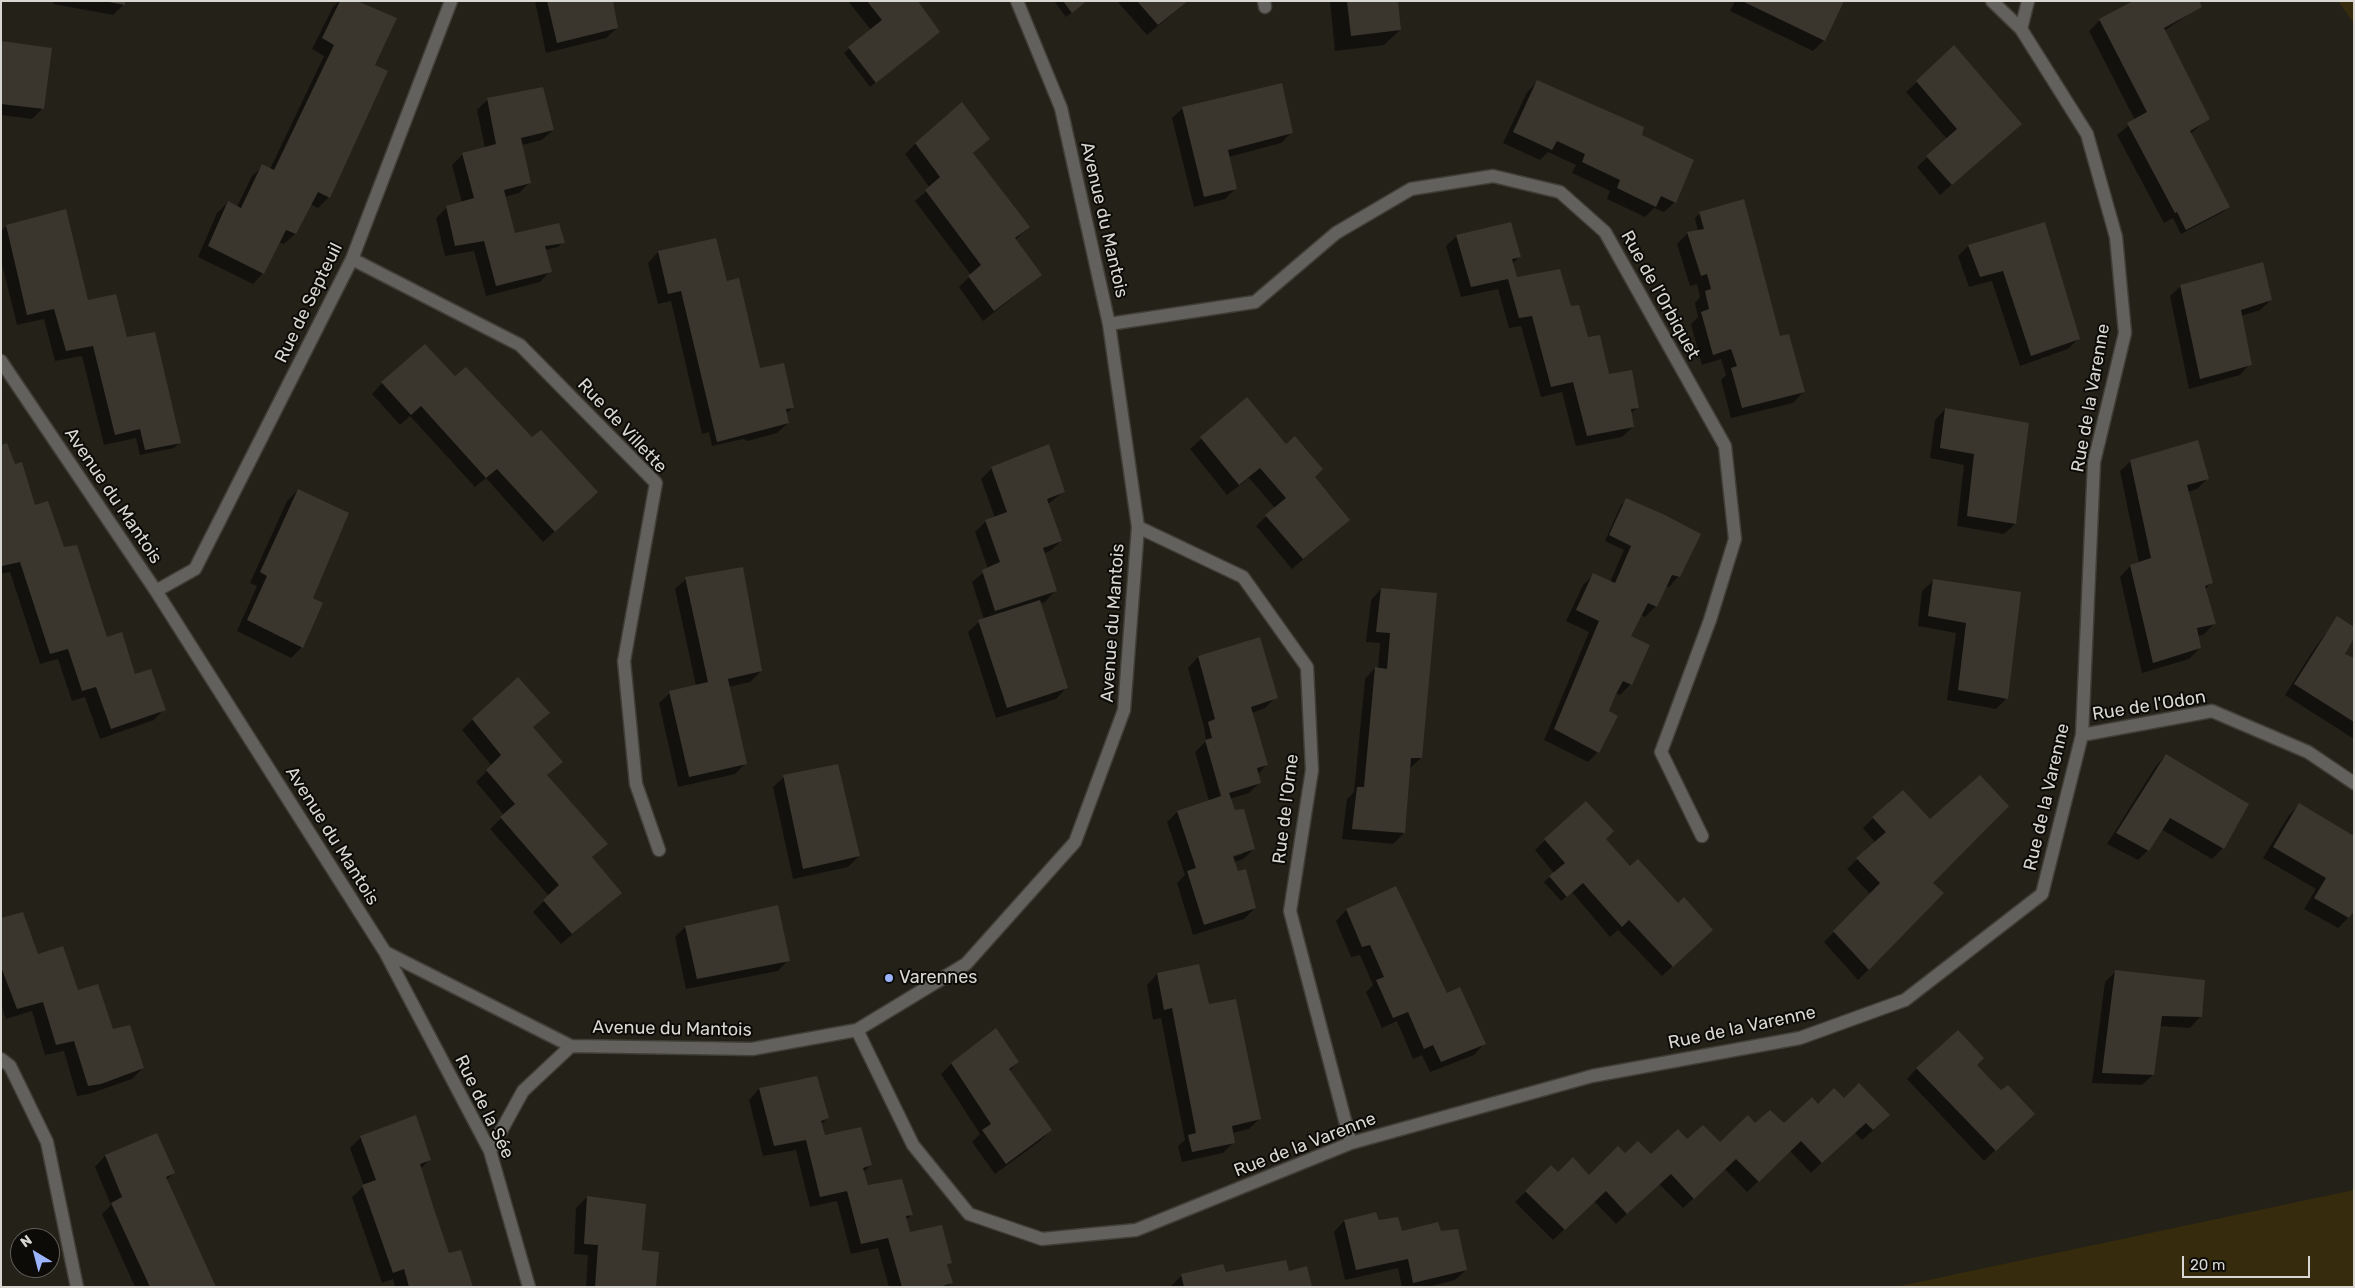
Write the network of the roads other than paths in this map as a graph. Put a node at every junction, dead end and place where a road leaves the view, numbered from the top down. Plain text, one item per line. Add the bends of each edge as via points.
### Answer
1 (451, 1) edge
2 (1017, 1) edge
3 (1992, 1) edge
4 (2028, 1) edge
5 (2021, 29) junction
6 (352, 259) junction
7 (1109, 324) junction
8 (1, 361) edge
9 (1138, 527) junction
10 (156, 591) junction
11 (2082, 735) junction
12 (2354, 783) edge
13 (1702, 836) dead end
14 (658, 850) dead end
15 (385, 952) junction
16 (857, 1030) junction
17 (571, 1046) junction
18 (1, 1059) edge
19 (1351, 1143) junction
20 (490, 1151) junction
21 (77, 1287) edge
22 (529, 1287) edge

1 - 6 street, Rue de Septeuil
2 - 7 street, Avenue du Mantois via 1061,108
3 - 5 street, Rue de la Varenne
4 - 5 street
5 - 11 street, Rue de la Varenne via 2086,134 2116,237 2125,332 2094,462
6 - 10 street, Rue de Septeuil via 195,569
6 - 14 street, Rue de Villette via 520,345 656,483 624,660 636,784
7 - 9 street, Avenue du Mantois
7 - 13 street, Rue de l'Orbiquet via 1255,302 1336,233 1411,189 1493,176 1560,192 1605,232 1725,446 1735,538 1710,620 1661,752
8 - 10 street, Avenue du Mantois
9 - 16 street, Avenue du Mantois via 1124,710 1075,842 966,964
9 - 19 street, Rue de l'Orne via 1243,577 1307,667 1312,770 1290,911
10 - 15 street, Avenue du Mantois
11 - 12 street, Rue de l'Odon via 2212,711 2308,752
11 - 19 street, Rue de la Varenne via 2042,894 1905,1000 1800,1038 1592,1076
15 - 17 street, Avenue du Mantois
15 - 20 street, Rue de la Sée
16 - 17 street, Avenue du Mantois via 752,1050
16 - 19 street, Rue de la Varenne via 913,1145 969,1214 1042,1239 1136,1230
17 - 20 street via 523,1091
18 - 21 street via 10,1066 47,1142
20 - 22 street, Rue de la Sée

